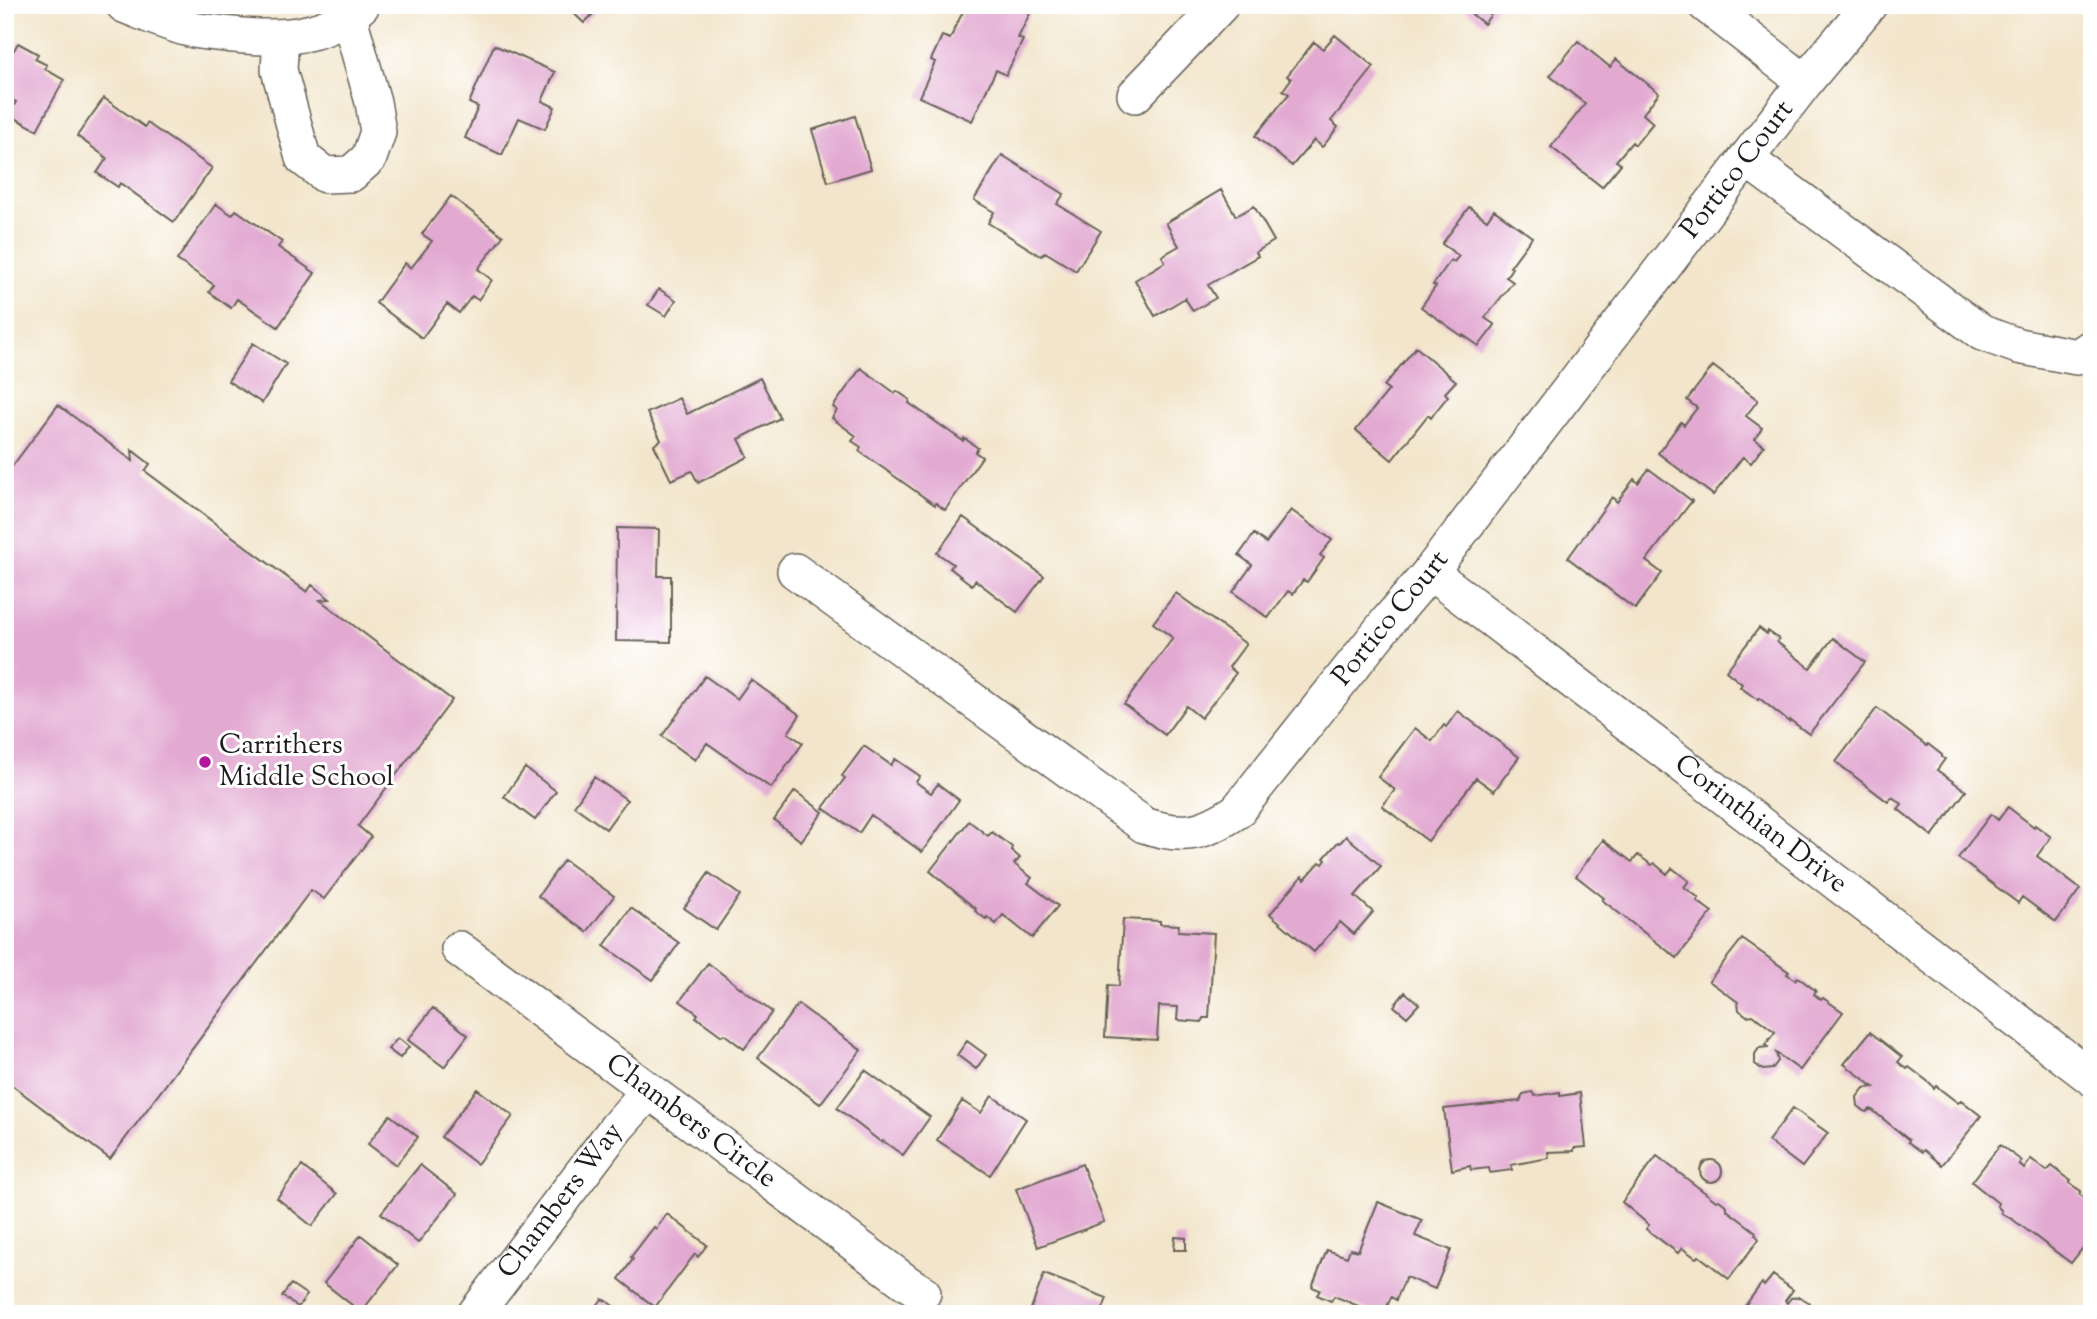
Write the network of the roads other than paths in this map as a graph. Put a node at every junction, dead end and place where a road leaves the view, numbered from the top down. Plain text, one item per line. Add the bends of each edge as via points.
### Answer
1 (124, 5) edge
2 (1221, 5) edge
3 (1706, 5) edge
4 (1869, 5) edge
5 (355, 11) edge
6 (281, 38) junction
7 (1805, 82) junction
8 (1135, 95) dead end
9 (1746, 159) junction
10 (2092, 347) edge
11 (795, 571) dead end
12 (1430, 572) junction
13 (459, 949) dead end
14 (2092, 1077) edge
15 (649, 1091) junction
16 (923, 1293) dead end
17 (475, 1314) edge

1 - 6 street via 188,29
2 - 8 street
3 - 7 street
4 - 7 street, Portico Court
5 - 6 street via 314,32
5 - 6 street via 378,132 369,158 351,174 325,175 303,158 279,70
7 - 9 street, Portico Court
9 - 10 street via 1982,333 2077,358
9 - 12 street, Portico Court
11 - 12 street, Portico Court via 1144,825 1189,833 1215,826 1237,811
12 - 14 street, Corinthian Drive
13 - 15 street, Chambers Circle
15 - 16 street, Chambers Circle
15 - 17 street, Chambers Way

